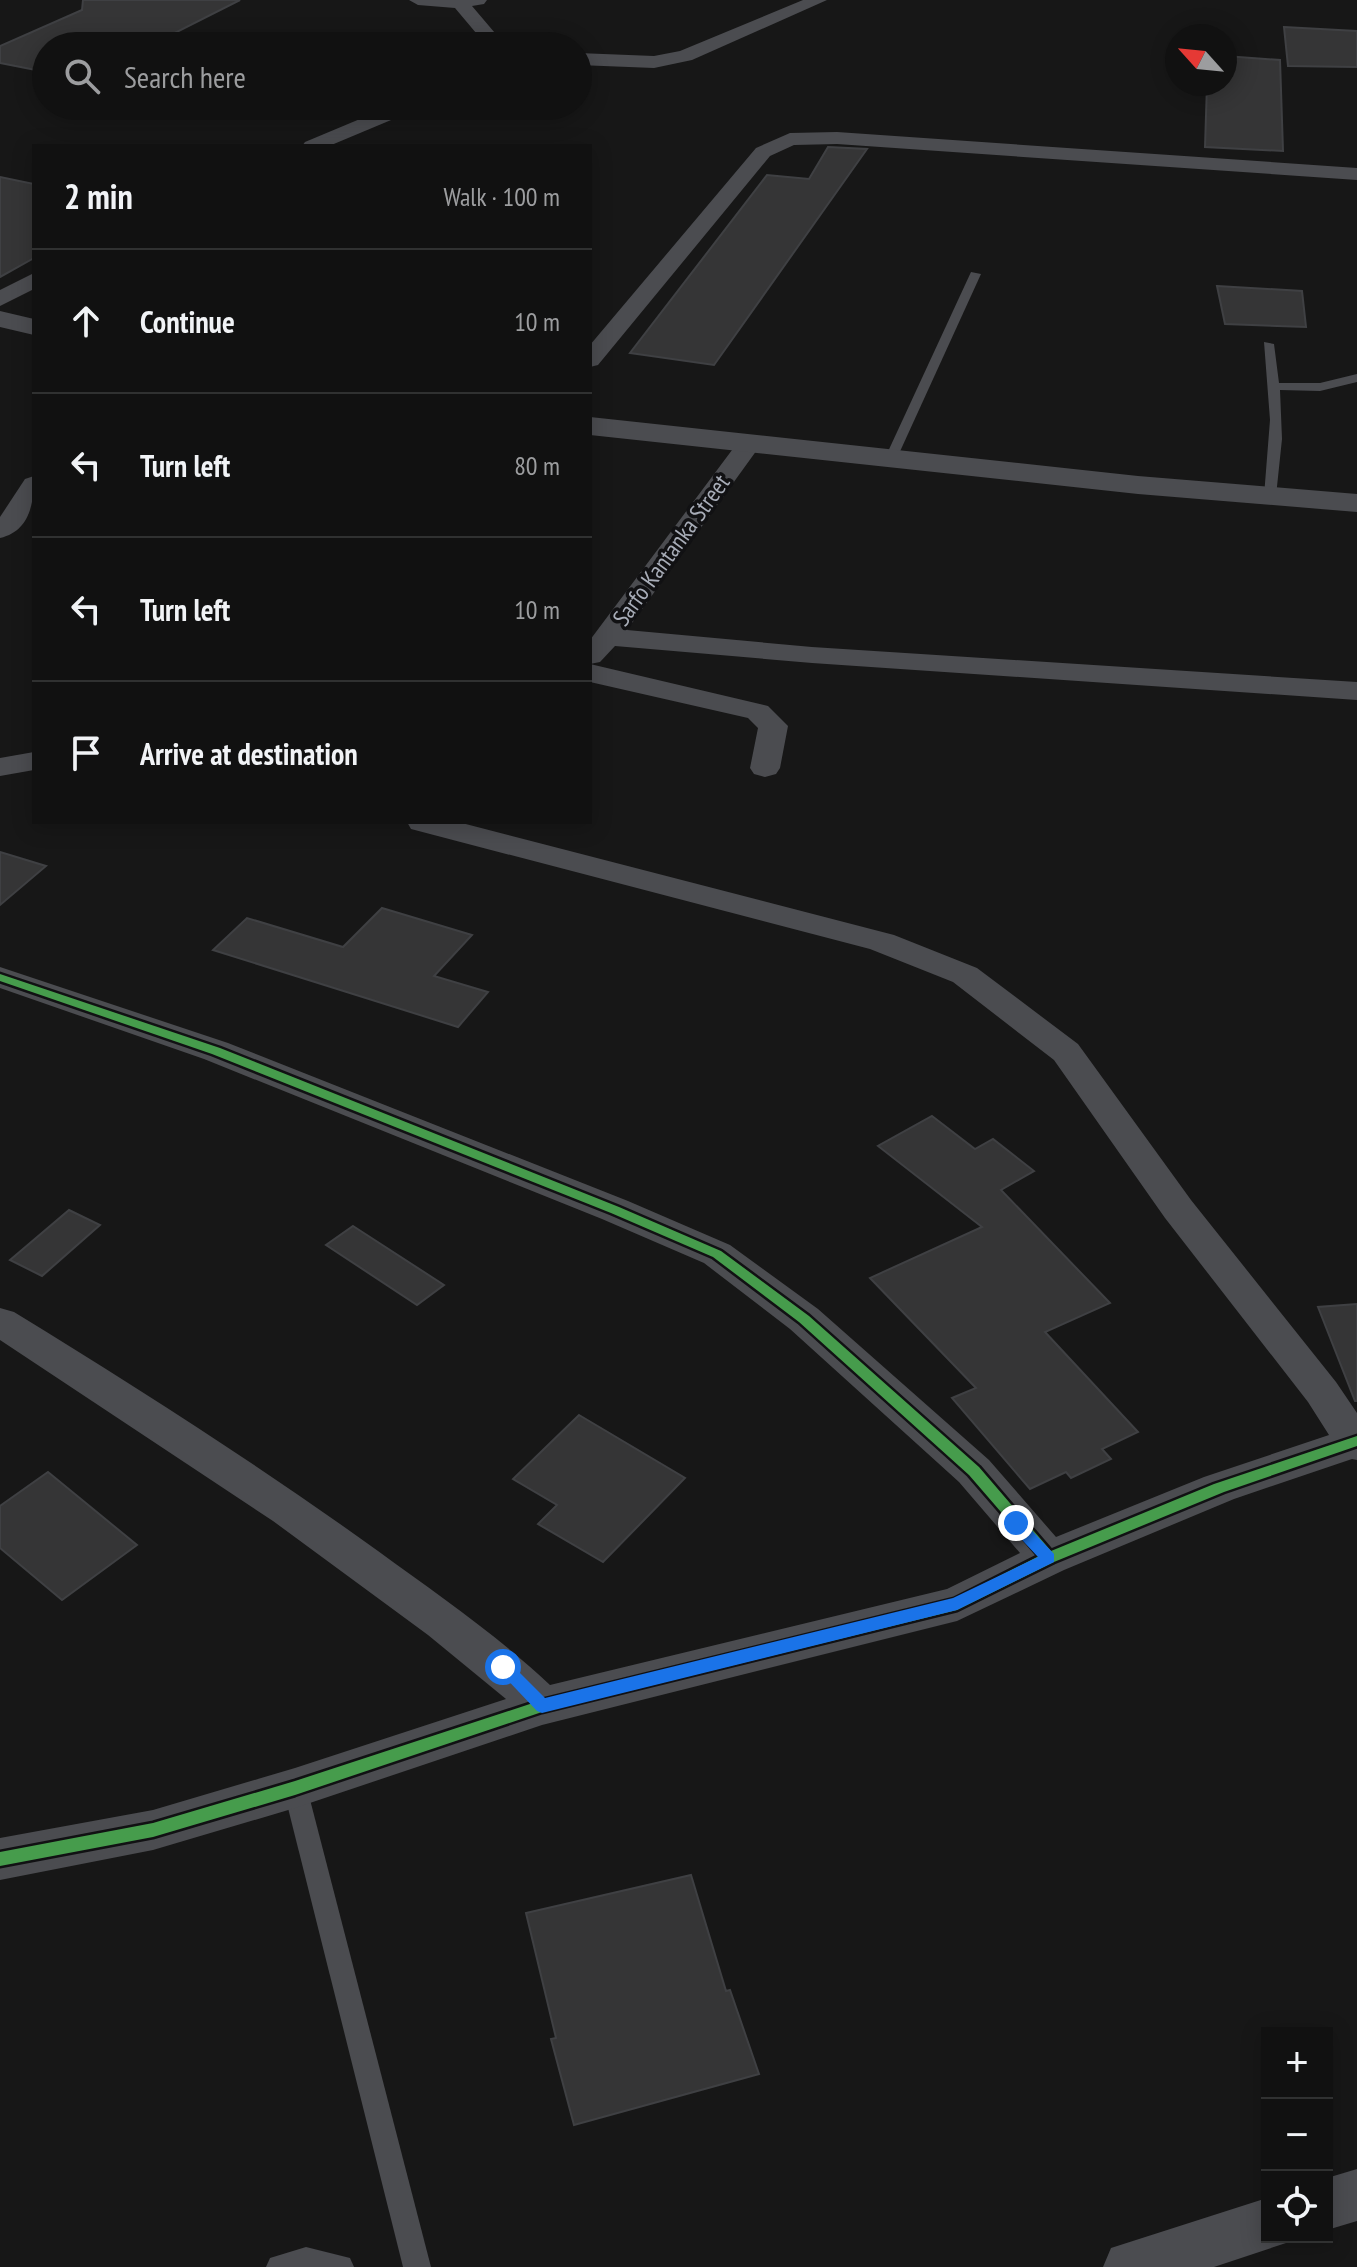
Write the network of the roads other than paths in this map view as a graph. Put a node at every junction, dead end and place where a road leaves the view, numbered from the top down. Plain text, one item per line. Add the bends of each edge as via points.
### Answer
1 (418, 0) edge
2 (478, 0) edge
3 (818, 0) edge
4 (459, 2) junction
5 (485, 32) edge
6 (592, 60) edge
7 (374, 120) edge
8 (317, 144) edge
9 (1357, 174) edge
10 (975, 274) dead end
11 (30, 284) edge
12 (0, 299) edge
13 (0, 319) edge
14 (32, 327) edge
15 (1268, 344) dead end
16 (592, 358) edge
17 (1357, 378) edge
18 (1274, 386) junction
19 (592, 426) edge
20 (750, 443) junction
21 (891, 458) junction
22 (32, 487) edge
23 (1270, 496) junction
24 (1357, 503) edge
25 (0, 530) edge
26 (599, 647) edge
27 (592, 673) edge
28 (1357, 691) edge
29 (32, 761) edge
30 (0, 767) edge
31 (765, 768) dead end
32 (438, 824) edge
33 (470, 828) edge
34 (0, 977) edge
35 (0, 1322) edge
36 (1357, 1442) edge
37 (1049, 1558) junction
38 (542, 1706) junction
39 (295, 1788) junction
40 (0, 1859) edge
41 (1357, 2195) edge
42 (1333, 2202) edge
43 (1261, 2226) edge
44 (280, 2267) edge
45 (340, 2267) edge
46 (417, 2267) edge
47 (1130, 2267) edge

1 - 4 street
2 - 4 street
3 - 6 street via 685,56 654,62
4 - 5 street
7 - 8 street
9 - 16 street via 790,139 763,152
10 - 21 lane
11 - 12 street
13 - 14 street
15 - 18 lane
17 - 18 lane via 1320,387
18 - 23 lane via 1277,455
19 - 20 street
20 - 21 street
20 - 26 street, Sarfo Kantanka Street
21 - 23 street
22 - 25 street
23 - 24 street
26 - 28 street via 827,656
27 - 31 street via 758,712 773,726
29 - 30 street
32 - 33 street
33 - 36 street via 882,942 965,975 1066,1052 1169,1197
34 - 37 street via 216,1051 717,1254 804,1319 974,1471
35 - 38 street via 136,1406 329,1537 503,1667
36 - 37 street via 1219,1488
37 - 38 street via 957,1604
38 - 39 street
39 - 40 street via 153,1830
39 - 46 lane
41 - 42 street
43 - 47 street
44 - 45 lane via 306,2260

